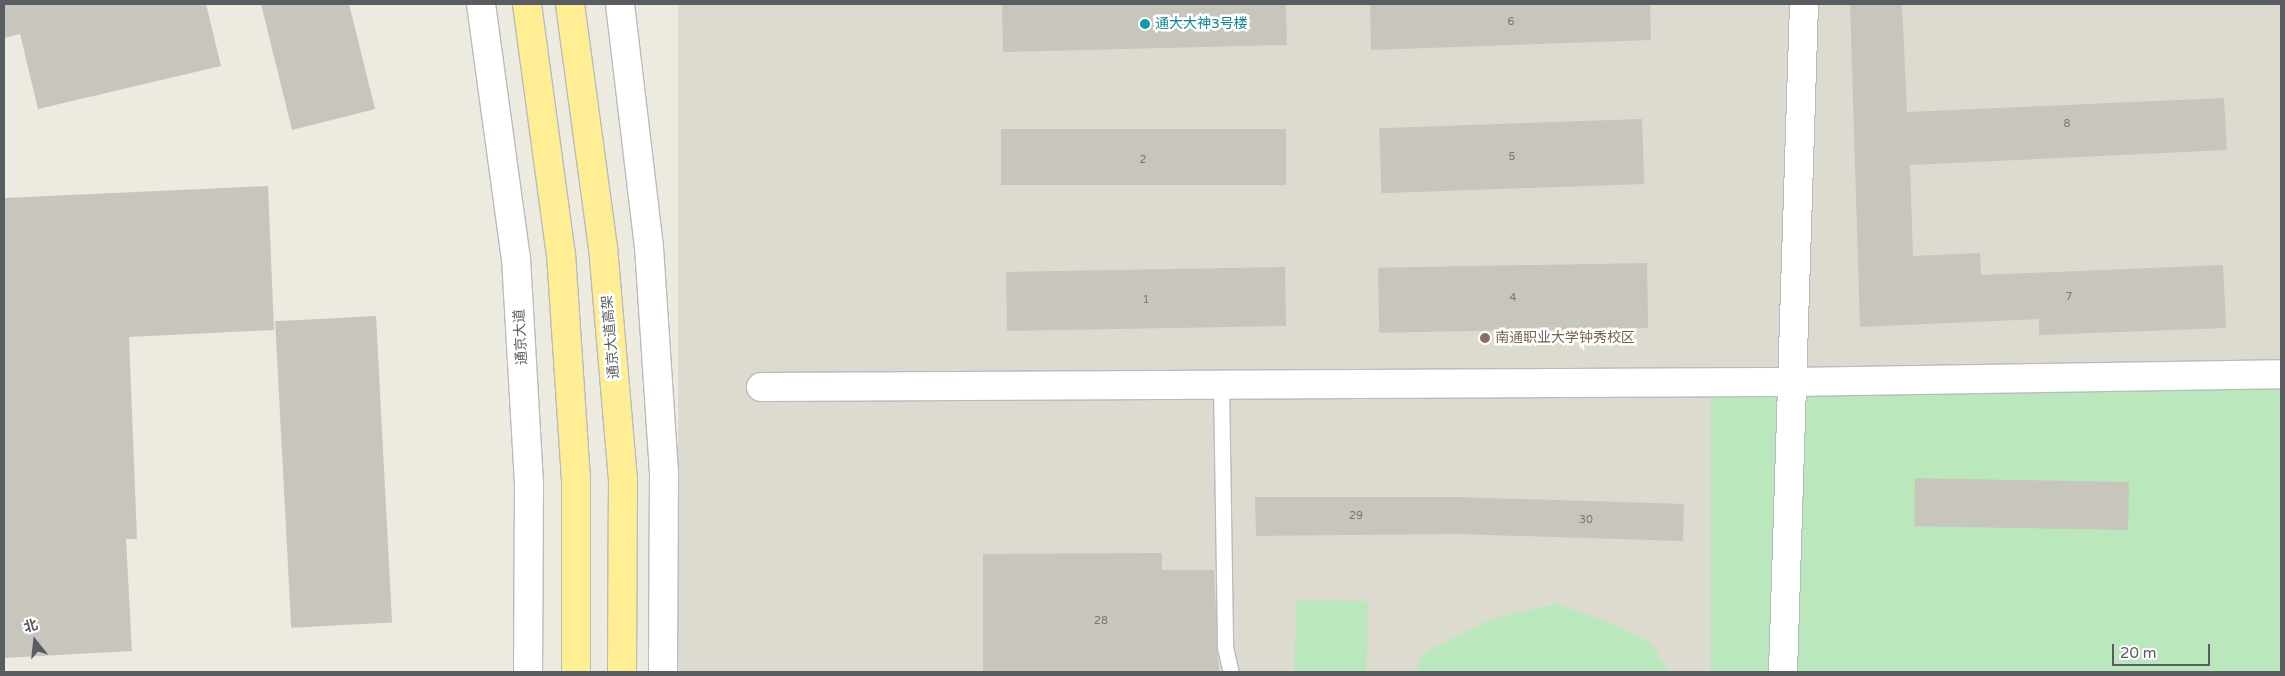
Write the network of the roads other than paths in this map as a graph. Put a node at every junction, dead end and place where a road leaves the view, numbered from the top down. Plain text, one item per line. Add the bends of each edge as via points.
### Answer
1 (481, 4) edge
2 (527, 4) edge
3 (570, 4) edge
4 (620, 4) edge
5 (1804, 4) edge
6 (2281, 374) edge
7 (1792, 382) junction
8 (1221, 384) junction
9 (761, 386) dead end
10 (528, 672) edge
11 (576, 672) edge
12 (622, 672) edge
13 (663, 672) edge
14 (1231, 672) edge
15 (1783, 672) edge

1 - 10 street, 通京大道 via 516,258 530,486
2 - 11 highway via 562,254 576,480
3 - 12 highway, 通京大道高架 via 603,247 623,478
4 - 13 street via 649,246 661,434
5 - 7 street
6 - 7 street
7 - 8 street
7 - 15 street
8 - 9 street
8 - 14 lane via 1225,647

